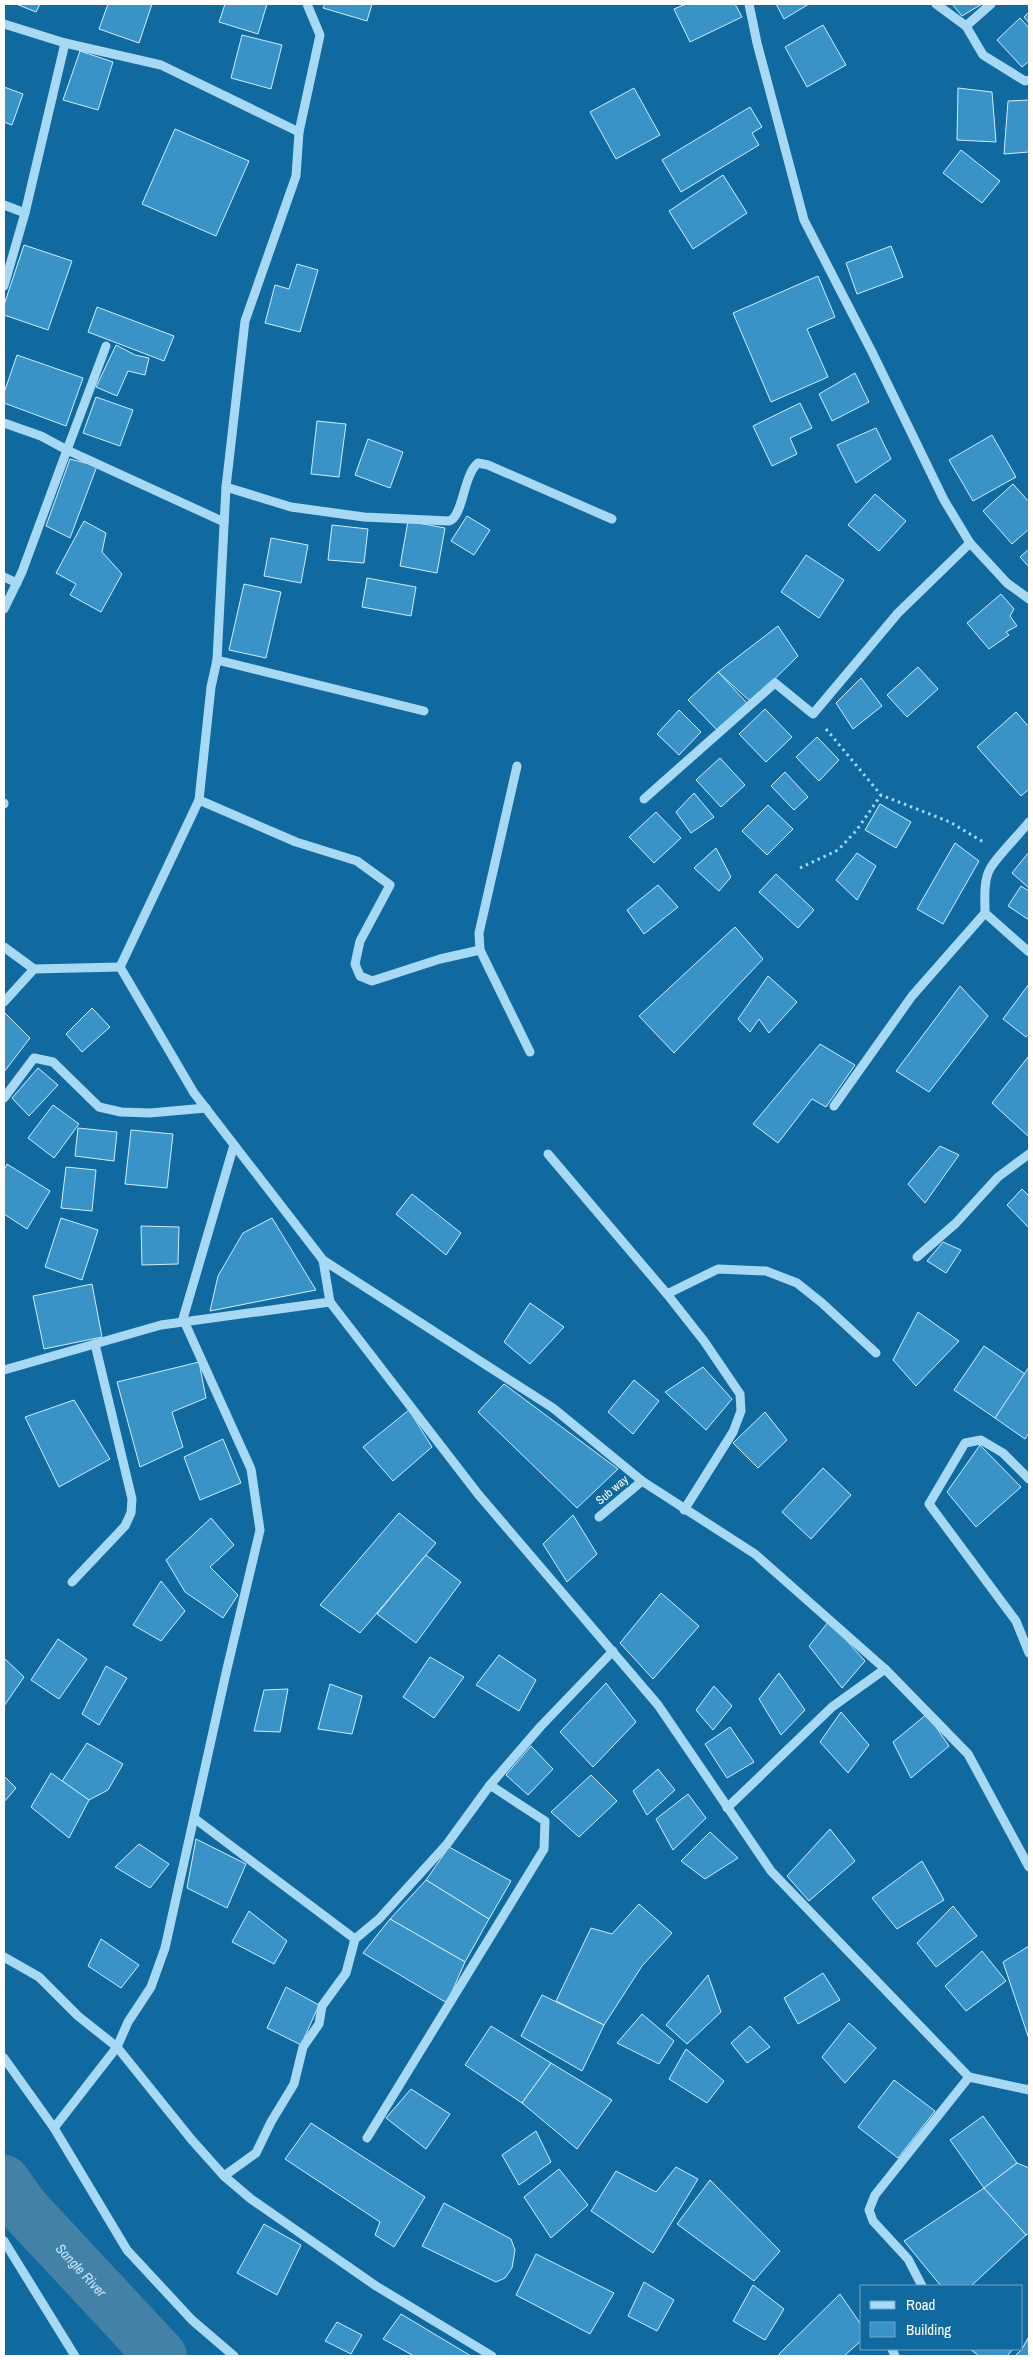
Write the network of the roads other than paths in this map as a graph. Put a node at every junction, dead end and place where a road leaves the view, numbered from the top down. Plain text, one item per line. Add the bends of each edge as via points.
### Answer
1 (307, 4) edge
2 (749, 4) edge
3 (936, 4) edge
4 (991, 4) edge
5 (4, 24) edge
6 (966, 26) junction
7 (65, 43) junction
8 (1029, 80) edge
9 (299, 132) junction
10 (4, 205) edge
11 (25, 212) junction
12 (4, 286) edge
13 (106, 346) dead end
14 (4, 423) edge
15 (67, 450) junction
16 (226, 487) junction
17 (612, 519) dead end
18 (224, 522) junction
19 (970, 543) junction
20 (4, 577) edge
21 (17, 583) junction
22 (1029, 599) edge
23 (4, 609) edge
24 (217, 660) junction
25 (424, 711) dead end
26 (517, 766) dead end
27 (644, 799) dead end
28 (199, 800) junction
29 (1029, 822) edge
30 (985, 913) junction
31 (4, 947) edge
32 (480, 950) junction
33 (1029, 952) edge
34 (120, 968) junction
35 (34, 969) junction
36 (4, 1002) edge
37 (530, 1052) dead end
38 (4, 1098) edge
39 (834, 1106) dead end
40 (206, 1108) junction
41 (234, 1145) junction
42 (548, 1154) dead end
43 (1029, 1154) edge
44 (917, 1257) dead end
45 (323, 1260) junction
46 (668, 1294) junction
47 (330, 1302) junction
48 (183, 1322) junction
49 (95, 1344) junction
50 (876, 1353) dead end
51 (4, 1370) edge
52 (1029, 1478) edge
53 (642, 1481) junction
54 (684, 1510) junction
55 (598, 1517) dead end
56 (72, 1582) dead end
57 (613, 1651) junction
58 (1029, 1653) edge
59 (885, 1669) junction
60 (490, 1785) junction
61 (728, 1808) junction
62 (194, 1818) junction
63 (1029, 1867) edge
64 (355, 1939) junction
65 (4, 1957) edge
66 (117, 2047) junction
67 (4, 2058) edge
68 (969, 2077) junction
69 (1029, 2090) edge
70 (54, 2128) junction
71 (366, 2138) dead end
72 (224, 2176) junction
73 (4, 2241) edge
74 (921, 2285) edge
75 (75, 2356) edge
76 (234, 2356) edge
77 (492, 2356) edge

1 - 9 street via 320,35
2 - 19 street via 804,220 944,500
3 - 6 street
4 - 6 street
5 - 7 street
6 - 8 street via 983,55 1025,81
7 - 9 street via 161,65
7 - 11 street
9 - 16 street via 296,176 245,321
10 - 11 street
11 - 12 street
13 - 15 street
14 - 15 street via 41,436
15 - 18 street
15 - 21 street
16 - 17 street via 291,507 364,517 449,522 456,517 471,469 478,463 488,464
16 - 18 street
18 - 24 street
19 - 22 street via 1007,582
19 - 27 street via 898,613 813,714 775,683
20 - 21 street
21 - 23 street
24 - 25 street
24 - 28 street via 211,687
26 - 32 street via 479,933
28 - 32 street via 296,842 357,861 390,885 360,941 355,964 360,976 372,981
28 - 34 street
29 - 30 street via 990,867
30 - 33 street
30 - 39 street via 912,996
31 - 35 street
32 - 37 street
34 - 35 street
34 - 40 street
35 - 36 street
38 - 40 street via 34,1058 53,1062 99,1107 150,1114
40 - 41 street
41 - 45 street
41 - 48 street
42 - 46 street
43 - 44 street via 998,1177 956,1222
45 - 47 street
45 - 53 street via 553,1408
46 - 50 street via 718,1269 766,1271 796,1283 822,1302
46 - 54 street via 740,1394 741,1412 734,1432
47 - 48 street
47 - 57 street via 478,1494
48 - 49 street
48 - 62 street via 251,1468 260,1530
49 - 51 street
49 - 56 street via 132,1499 131,1513 125,1526
52 - 58 street via 1003,1453 981,1440 966,1443 929,1504 1016,1622
53 - 54 street
53 - 55 street, Sub way
54 - 59 street via 755,1554
57 - 60 street
57 - 61 street via 658,1705
59 - 61 street via 832,1707
59 - 63 street via 968,1754
60 - 64 street via 447,1844 378,1919
60 - 71 street via 545,1821 544,1849
61 - 68 street via 770,1871
62 - 64 street
62 - 66 street via 165,1948 151,1987 128,2022
64 - 72 street via 346,1973 322,2006 319,2024 303,2047 294,2084 256,2153
65 - 66 street via 39,1977 78,2016
66 - 70 street
66 - 72 street
67 - 70 street
68 - 69 street
68 - 74 street via 875,2195 869,2210 873,2221 908,2259
70 - 76 street via 127,2250 192,2320
72 - 77 street via 251,2199 376,2286
73 - 75 street

